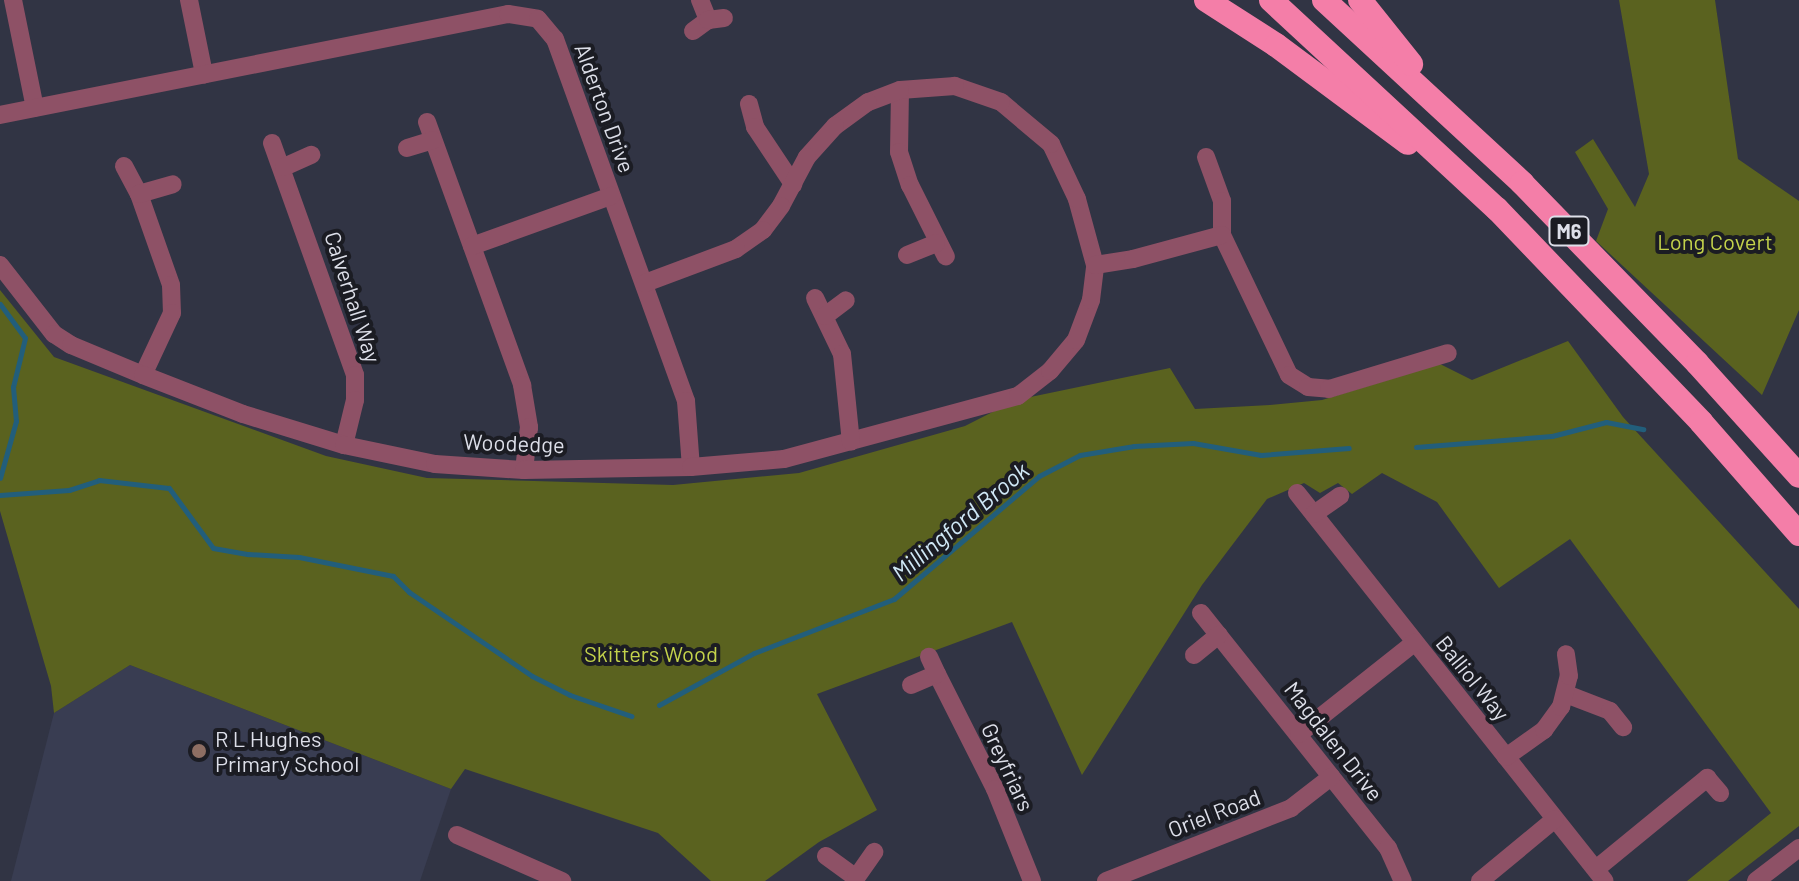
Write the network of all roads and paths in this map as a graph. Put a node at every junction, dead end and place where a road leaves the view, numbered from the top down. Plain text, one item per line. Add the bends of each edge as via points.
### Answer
1 (13, 0) edge
2 (189, 0) edge
3 (700, 0) edge
4 (1206, 0) edge
5 (1271, 0) edge
6 (1324, 0) edge
7 (1360, 0) edge
8 (708, 23) dead end
9 (204, 74) junction
10 (900, 90) junction
11 (749, 104) dead end
12 (35, 108) junction
13 (0, 115) edge
14 (427, 122) dead end
15 (1460, 125) junction
16 (433, 140) junction
17 (272, 143) dead end
18 (407, 148) dead end
19 (311, 155) dead end
20 (1206, 157) dead end
21 (124, 166) dead end
22 (284, 167) junction
23 (173, 184) dead end
24 (793, 184) junction
25 (139, 194) junction
26 (611, 196) junction
27 (1497, 209) junction
28 (1222, 235) junction
29 (472, 246) junction
30 (907, 255) dead end
31 (0, 265) edge
32 (1095, 265) junction
33 (645, 283) junction
34 (815, 298) dead end
35 (846, 300) dead end
36 (825, 316) junction
37 (1439, 351) dead end
38 (143, 375) junction
39 (851, 442) junction
40 (344, 445) junction
41 (691, 467) junction
42 (524, 470) junction
43 (1799, 476) edge
44 (1297, 493) dead end
45 (1340, 496) dead end
46 (1314, 514) junction
47 (1799, 534) edge
48 (1201, 613) dead end
49 (1219, 635) junction
50 (1414, 643) junction
51 (1566, 654) dead end
52 (1194, 655) dead end
53 (929, 657) dead end
54 (937, 674) junction
55 (911, 685) dead end
56 (1566, 694) junction
57 (1623, 727) dead end
58 (1299, 734) junction
59 (1506, 757) junction
60 (1331, 777) junction
61 (1720, 793) dead end
62 (1555, 819) junction
63 (457, 835) dead end
64 (1799, 848) edge
65 (874, 852) dead end
66 (826, 856) dead end
67 (1601, 875) edge
68 (858, 879) edge
69 (562, 881) edge
70 (1032, 881) edge
71 (1106, 881) edge
72 (1403, 881) edge
73 (1480, 881) edge
74 (1756, 881) edge

1 - 12 street
2 - 9 street
3 - 8 street
4 - 27 highway, M6 via 1276,45
5 - 27 highway, M6
6 - 15 highway, M6
7 - 15 highway, M6
9 - 12 street, Alderton Drive
9 - 26 street, Alderton Drive via 508,14 538,19 555,39
10 - 24 street via 868,102 835,126 807,157
10 - 30 street via 899,152 941,250
10 - 32 street via 955,86 1001,102 1028,122 1051,144 1077,199
11 - 24 street via 755,127
12 - 13 street, Alderton Drive
14 - 16 street
15 - 43 highway, M6 via 1686,352
16 - 18 street
16 - 29 street
17 - 22 street, Calverhall Way
19 - 22 street
20 - 28 street via 1222,201
21 - 25 street
22 - 40 street, Calverhall Way via 355,375
23 - 25 street
24 - 33 street via 763,230 736,249
25 - 38 street via 171,285 172,313
26 - 29 street
26 - 33 street, Alderton Drive
27 - 47 highway, M6 via 1701,422
28 - 32 street
28 - 37 street via 1280,360 1289,375 1308,387 1329,389
29 - 42 street via 522,385 529,427
31 - 38 street, Woodedge via 54,334
32 - 39 street, Woodedge via 1091,300 1076,340 1018,396
33 - 41 street, Alderton Drive via 686,401
34 - 36 street
35 - 36 street
36 - 39 street via 842,354
38 - 40 street, Woodedge
39 - 41 street, Woodedge via 784,459
40 - 42 street, Woodedge via 435,464
41 - 42 street, Woodedge
44 - 46 street, Balliol Way
45 - 46 street
46 - 50 street, Balliol Way
48 - 49 street, Magdalen Drive
49 - 52 street
49 - 58 street, Magdalen Drive
50 - 58 street
50 - 59 street, Balliol Way
51 - 56 street
53 - 54 street, Greyfriars
54 - 55 street
54 - 70 street, Greyfriars via 995,789
56 - 57 street via 1610,711
56 - 59 street via 1544,730
58 - 60 street, Magdalen Drive
59 - 62 street, Balliol Way
60 - 71 street, Oriel Road via 1291,808
60 - 72 street, Magdalen Drive via 1388,848
61 - 67 street, Balliol Way via 1707,778
62 - 67 street, Balliol Way
62 - 73 street
63 - 69 street
64 - 74 street
65 - 68 street
66 - 68 street

